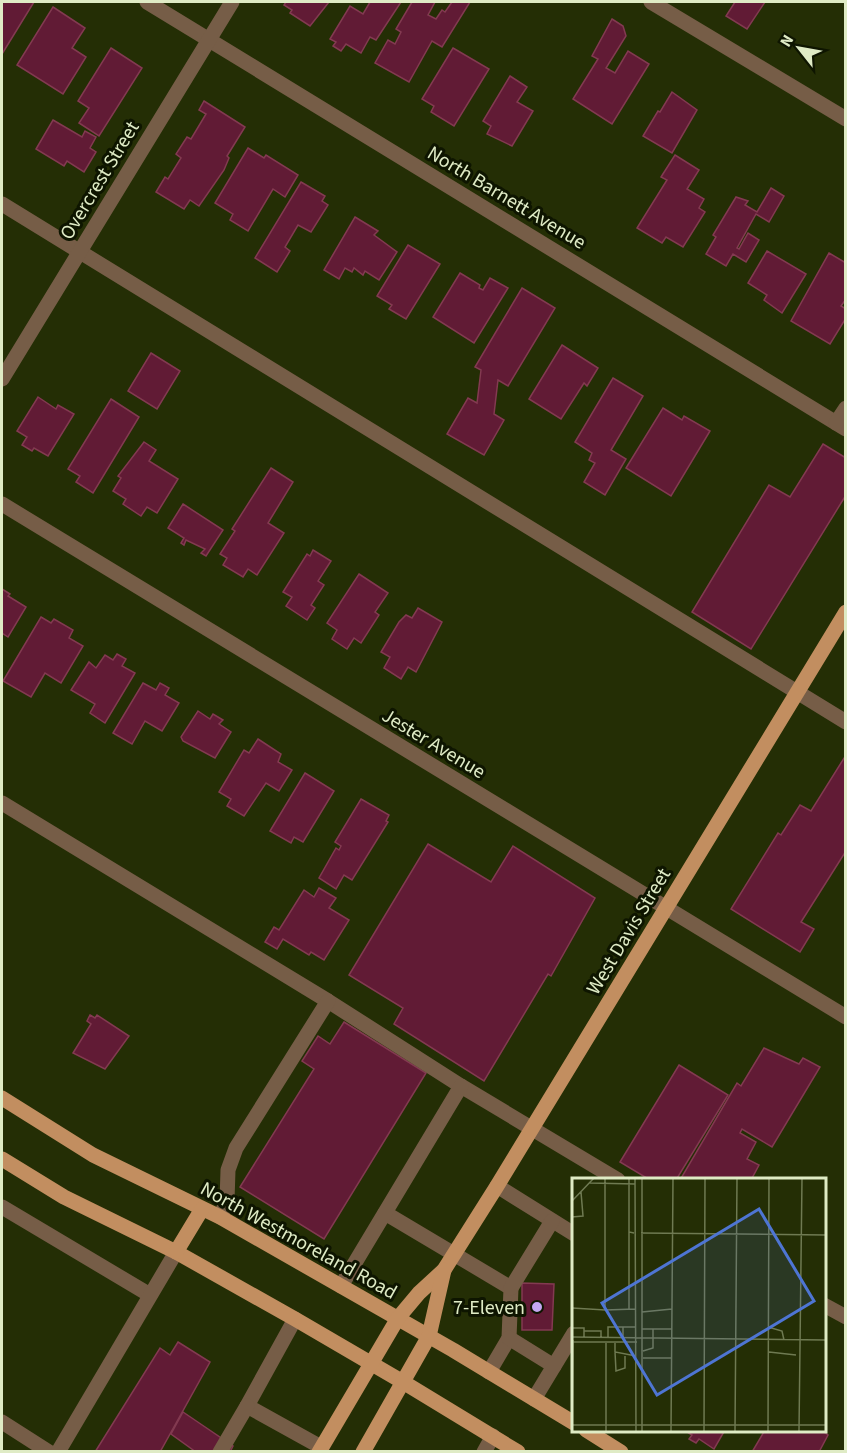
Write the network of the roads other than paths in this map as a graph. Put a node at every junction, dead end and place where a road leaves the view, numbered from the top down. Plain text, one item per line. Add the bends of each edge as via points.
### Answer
1 (147, 2) edge
2 (232, 2) edge
3 (651, 2) edge
4 (209, 39) junction
5 (846, 118) edge
6 (2, 204) edge
7 (81, 252) junction
8 (2, 379) edge
9 (846, 408) edge
10 (841, 426) edge
11 (2, 504) edge
12 (846, 612) edge
13 (797, 692) junction
14 (846, 722) edge
15 (2, 803) edge
16 (666, 908) junction
17 (328, 1001) junction
18 (846, 1017) edge
19 (461, 1086) junction
20 (2, 1098) edge
21 (532, 1129) junction
22 (2, 1159) edge
23 (615, 1178) edge
24 (497, 1186) junction
25 (2, 1207) edge
26 (202, 1209) junction
27 (385, 1213) junction
28 (220, 1218) junction
29 (552, 1221) junction
30 (572, 1233) edge
31 (176, 1252) junction
32 (454, 1255) junction
33 (444, 1270) junction
34 (341, 1286) junction
35 (511, 1288) junction
36 (150, 1295) junction
37 (826, 1306) edge
38 (846, 1317) edge
39 (398, 1318) junction
40 (295, 1319) junction
41 (429, 1336) junction
42 (572, 1336) edge
43 (509, 1338) junction
44 (371, 1363) junction
45 (554, 1366) junction
46 (489, 1372) junction
47 (403, 1382) junction
48 (534, 1399) junction
49 (247, 1406) junction
50 (2, 1422) edge
51 (572, 1422) edge
52 (588, 1432) edge
53 (493, 1436) junction
54 (320, 1449) edge
55 (49, 1452) edge
56 (58, 1452) edge
57 (220, 1452) edge
58 (363, 1452) edge
59 (484, 1452) edge
60 (518, 1452) edge
61 (621, 1452) edge

1 - 4 street, North Barnett Avenue
2 - 4 street, Overcrest Street
3 - 5 street
4 - 7 street, Overcrest Street
4 - 10 street, North Barnett Avenue
6 - 7 street
7 - 8 street, Overcrest Street
7 - 13 street
9 - 10 street
11 - 16 street, Jester Avenue
12 - 13 main road, West Davis Street
13 - 14 street
13 - 16 main road, West Davis Street
15 - 17 street
16 - 18 street, Jester Avenue
16 - 21 main road, West Davis Street
17 - 19 street
17 - 28 street via 236,1148 228,1170 227,1201
19 - 21 street
19 - 27 street
20 - 26 main road, North Westmoreland Road via 93,1155
21 - 23 street
21 - 24 main road, West Davis Street
22 - 31 main road via 64,1197
24 - 29 street
24 - 32 main road, West Davis Street
25 - 36 street
26 - 28 main road, North Westmoreland Road
26 - 31 main road
27 - 32 street
27 - 34 street
28 - 34 main road, North Westmoreland Road
29 - 30 street
29 - 35 street
31 - 36 street
31 - 40 main road
32 - 33 main road, West Davis Street
32 - 35 street
33 - 39 main road, West Davis Street
33 - 41 main road, West Davis Street
34 - 39 main road, North Westmoreland Road
35 - 43 street
36 - 56 street
37 - 38 street
39 - 41 main road, North Westmoreland Road
39 - 44 main road, West Davis Street
40 - 44 main road
40 - 49 street
41 - 46 main road, North Westmoreland Road
41 - 47 main road, West Davis Street
42 - 45 street
43 - 45 street
43 - 46 street
44 - 47 main road
44 - 54 main road, West Davis Street
45 - 48 street
46 - 48 main road, North Westmoreland Road
47 - 53 main road
47 - 58 main road, West Davis Street
48 - 51 main road, North Westmoreland Road
49 - 54 street
49 - 57 street
50 - 55 street
52 - 61 main road
53 - 59 street
53 - 60 main road

